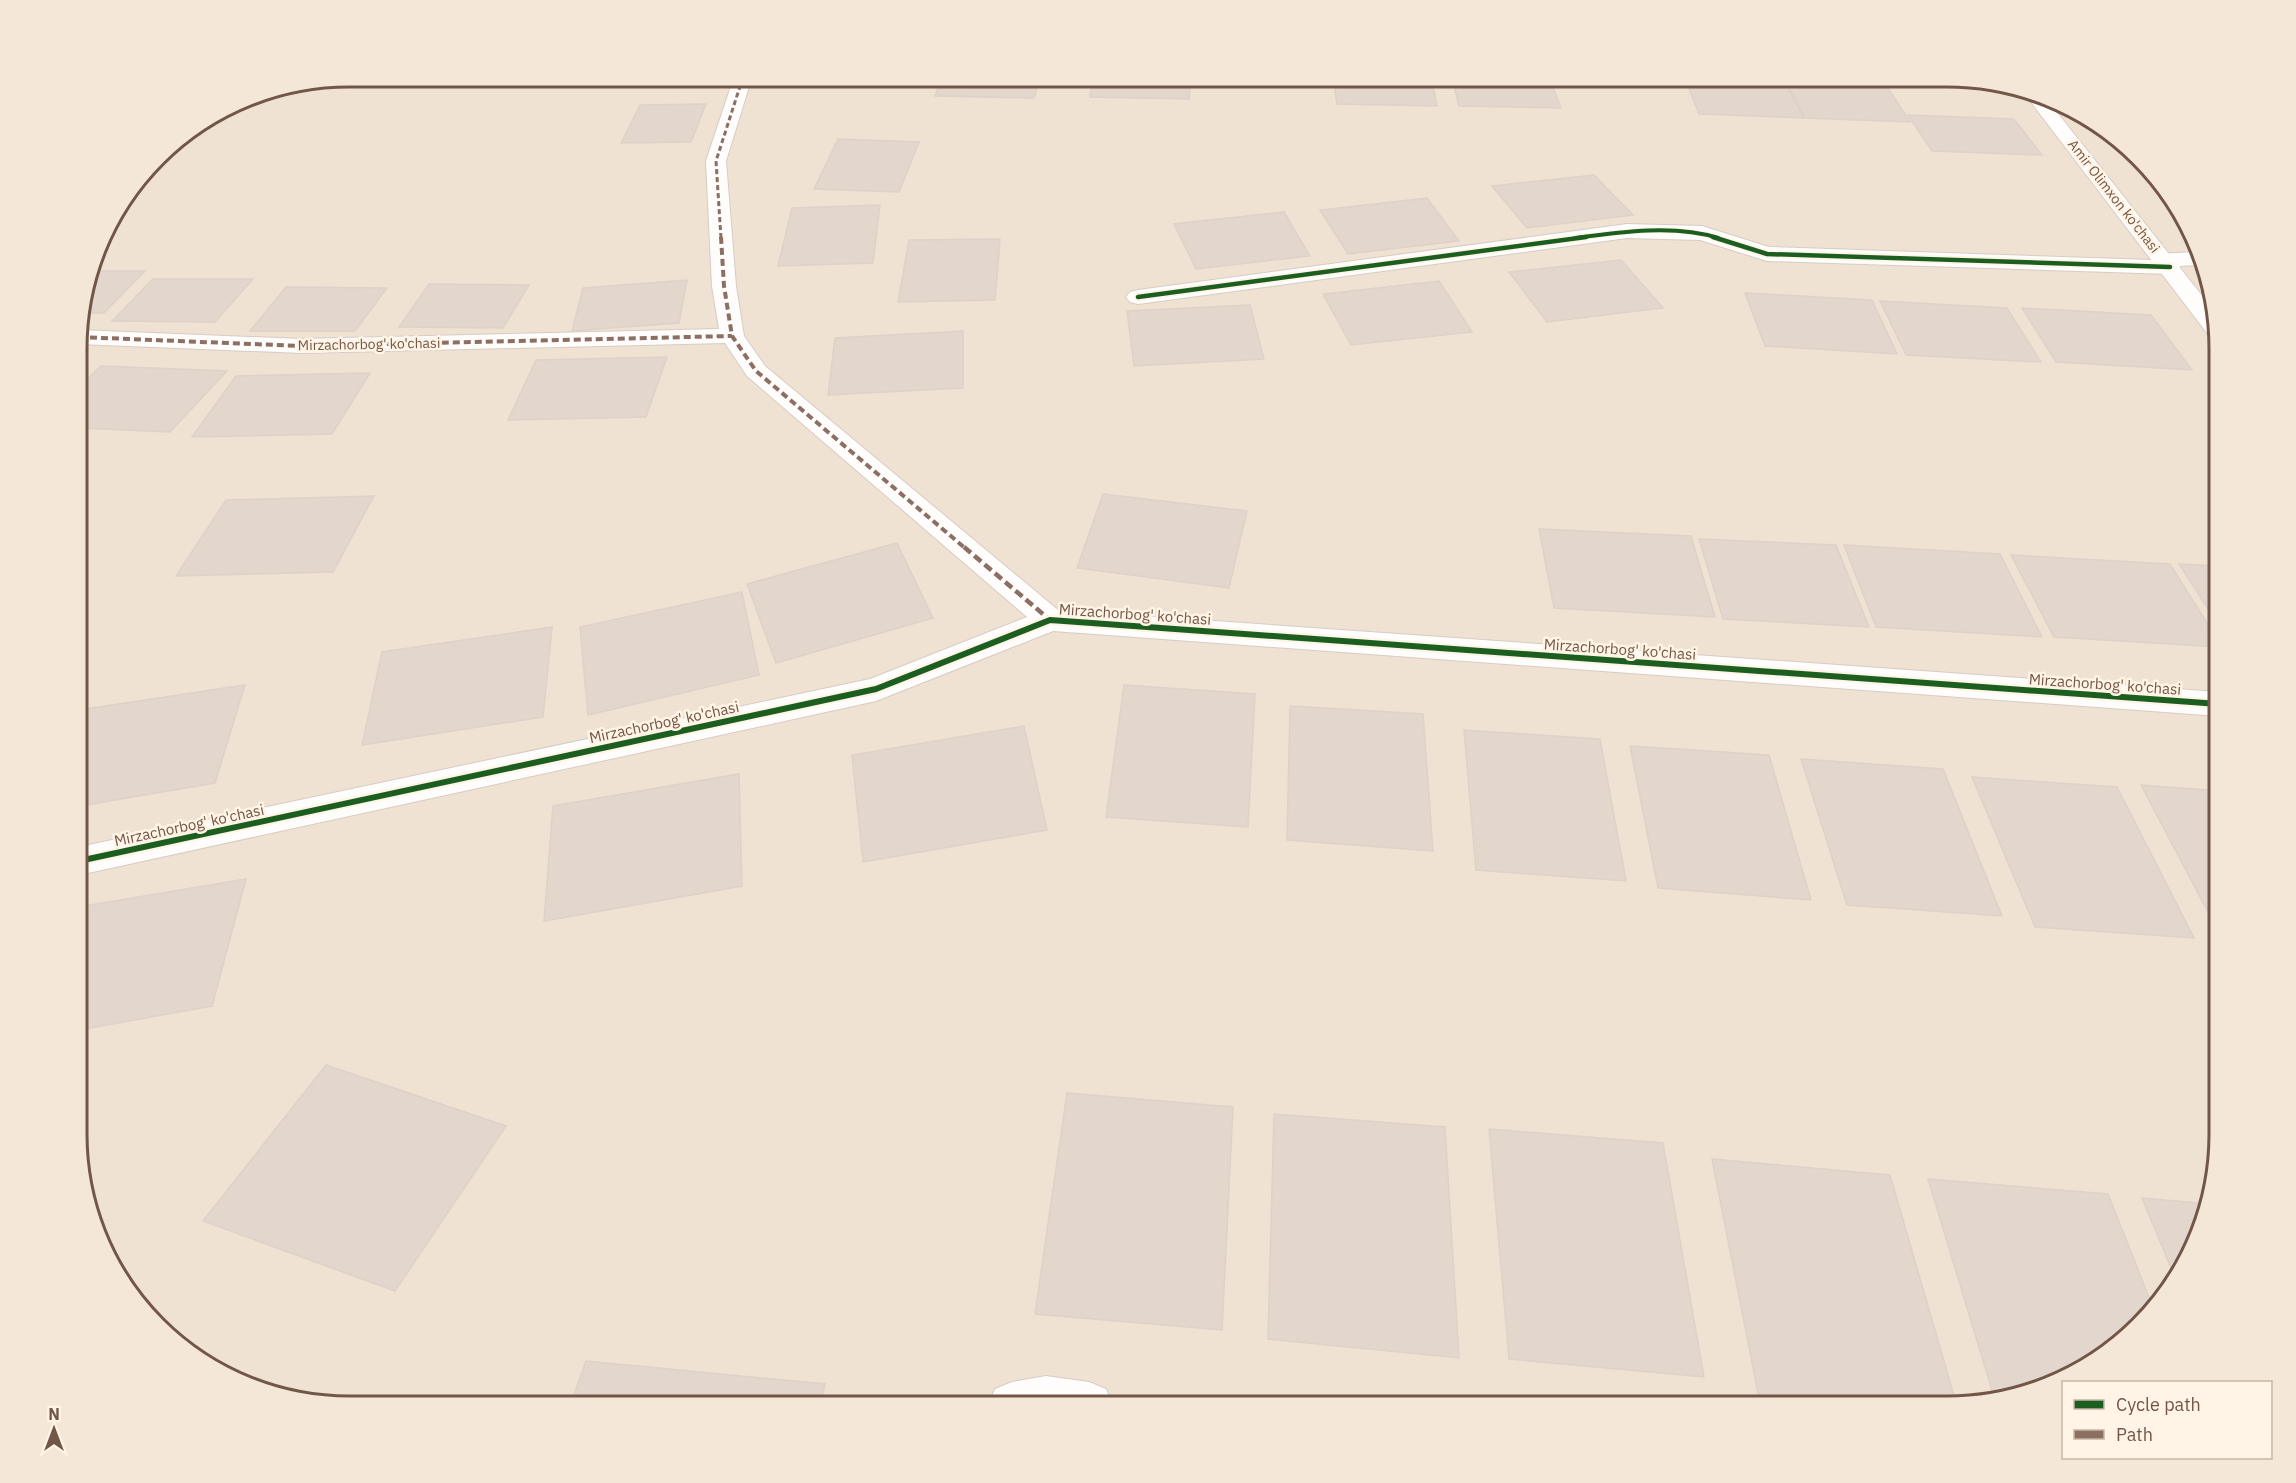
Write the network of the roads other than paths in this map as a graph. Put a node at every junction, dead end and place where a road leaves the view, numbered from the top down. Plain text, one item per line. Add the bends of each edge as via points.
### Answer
1 (740, 87) edge
2 (2042, 105) edge
3 (2193, 260) edge
4 (2167, 263) junction
5 (1138, 297) dead end
6 (2207, 316) edge
7 (732, 336) junction
8 (88, 337) edge
9 (1050, 620) junction
10 (2209, 703) edge
11 (87, 859) edge

1 - 7 street, Mirzachorbog' ko'chasi via 716,161 724,286
2 - 4 street, Amir Olimxon ko'chasi
3 - 4 street
4 - 5 street via 1767,254 1702,233 1627,231
4 - 6 street, Amir Olimxon ko'chasi
7 - 8 street, Mirzachorbog' ko'chasi via 302,346
7 - 9 street, Mirzachorbog' ko'chasi via 756,371
9 - 10 street, Mirzachorbog' ko'chasi
9 - 11 street, Mirzachorbog' ko'chasi via 876,689

